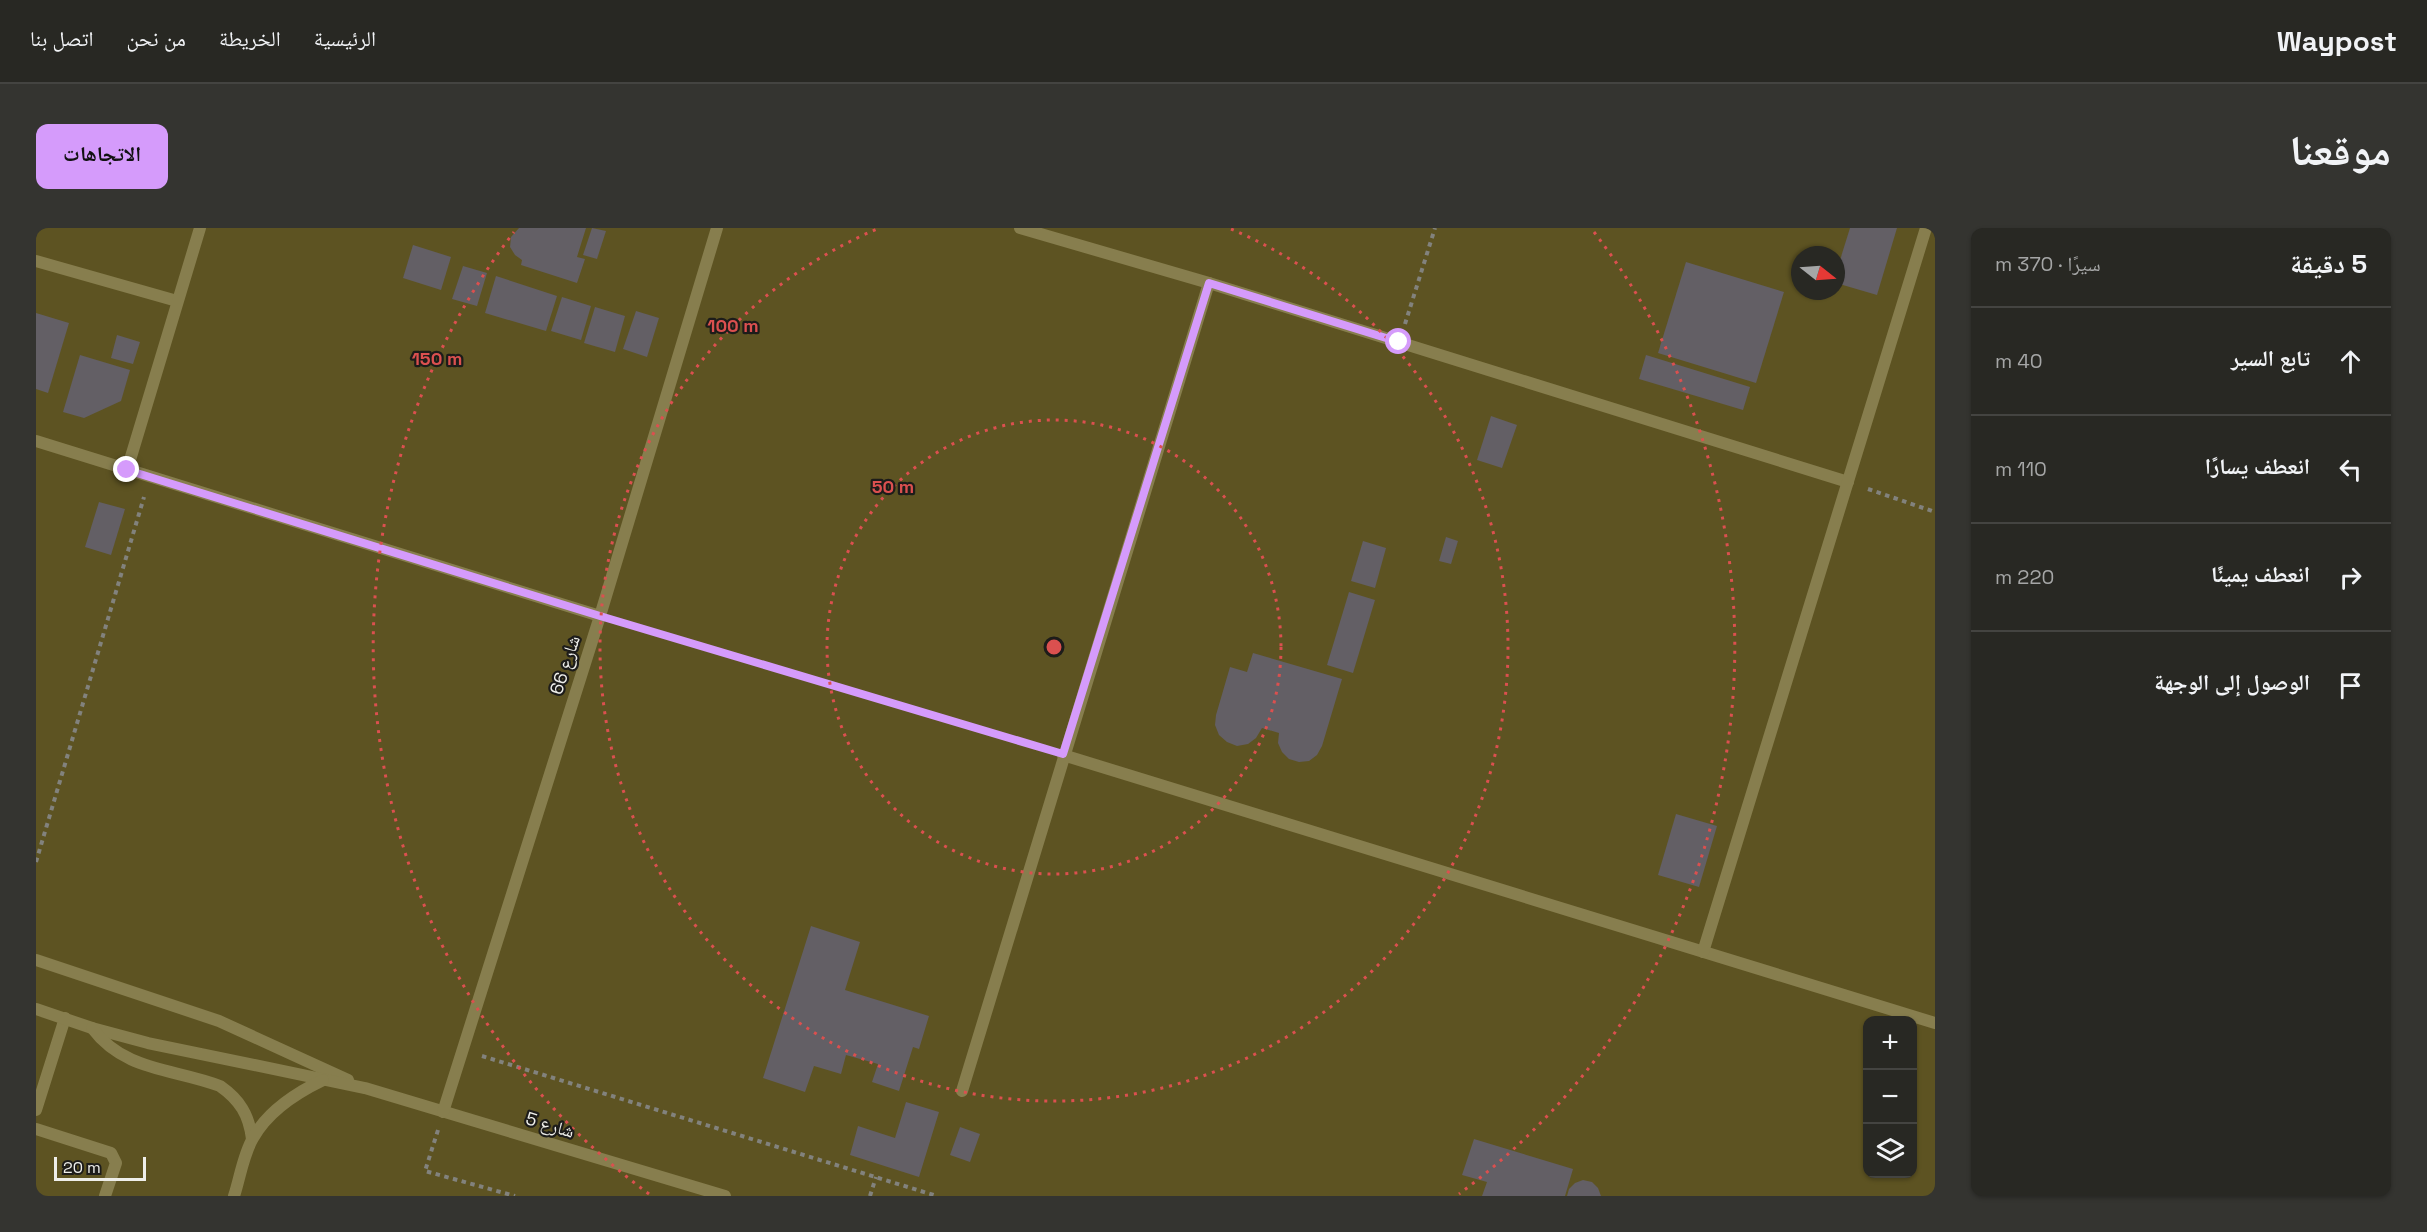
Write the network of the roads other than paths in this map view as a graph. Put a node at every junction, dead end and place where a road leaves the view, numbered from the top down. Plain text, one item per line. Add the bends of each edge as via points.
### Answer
1 (200, 228) edge
2 (717, 228) edge
3 (1020, 228) edge
4 (1926, 228) edge
5 (36, 261) edge
6 (1209, 283) junction
7 (177, 301) junction
8 (36, 441) edge
9 (127, 470) junction
10 (1848, 482) junction
11 (600, 616) junction
12 (1063, 754) junction
13 (1703, 952) junction
14 (36, 960) edge
15 (36, 1009) edge
16 (65, 1018) junction
17 (1935, 1023) edge
18 (92, 1028) junction
19 (323, 1080) junction
20 (365, 1088) junction
21 (962, 1091) dead end
22 (36, 1110) edge
23 (443, 1112) junction
24 (36, 1129) edge
25 (252, 1139) junction
26 (105, 1196) edge
27 (234, 1196) edge
28 (725, 1196) edge

1 - 7 street
2 - 11 street, شارع 66
3 - 6 street
4 - 10 street
5 - 7 street
6 - 10 street
6 - 12 street
7 - 9 street
8 - 9 street
9 - 11 street
10 - 13 street
11 - 23 street, شارع 66
12 - 13 street
12 - 21 street
13 - 17 street
14 - 20 street via 219,1021
15 - 16 street
16 - 18 street
16 - 22 street
18 - 19 street
18 - 25 street via 122,1057 220,1086 234,1095 244,1108
19 - 20 street
19 - 25 street via 283,1104
20 - 23 street, شارع 5
23 - 28 street, شارع 5
24 - 26 street via 111,1153 116,1162
25 - 27 street

